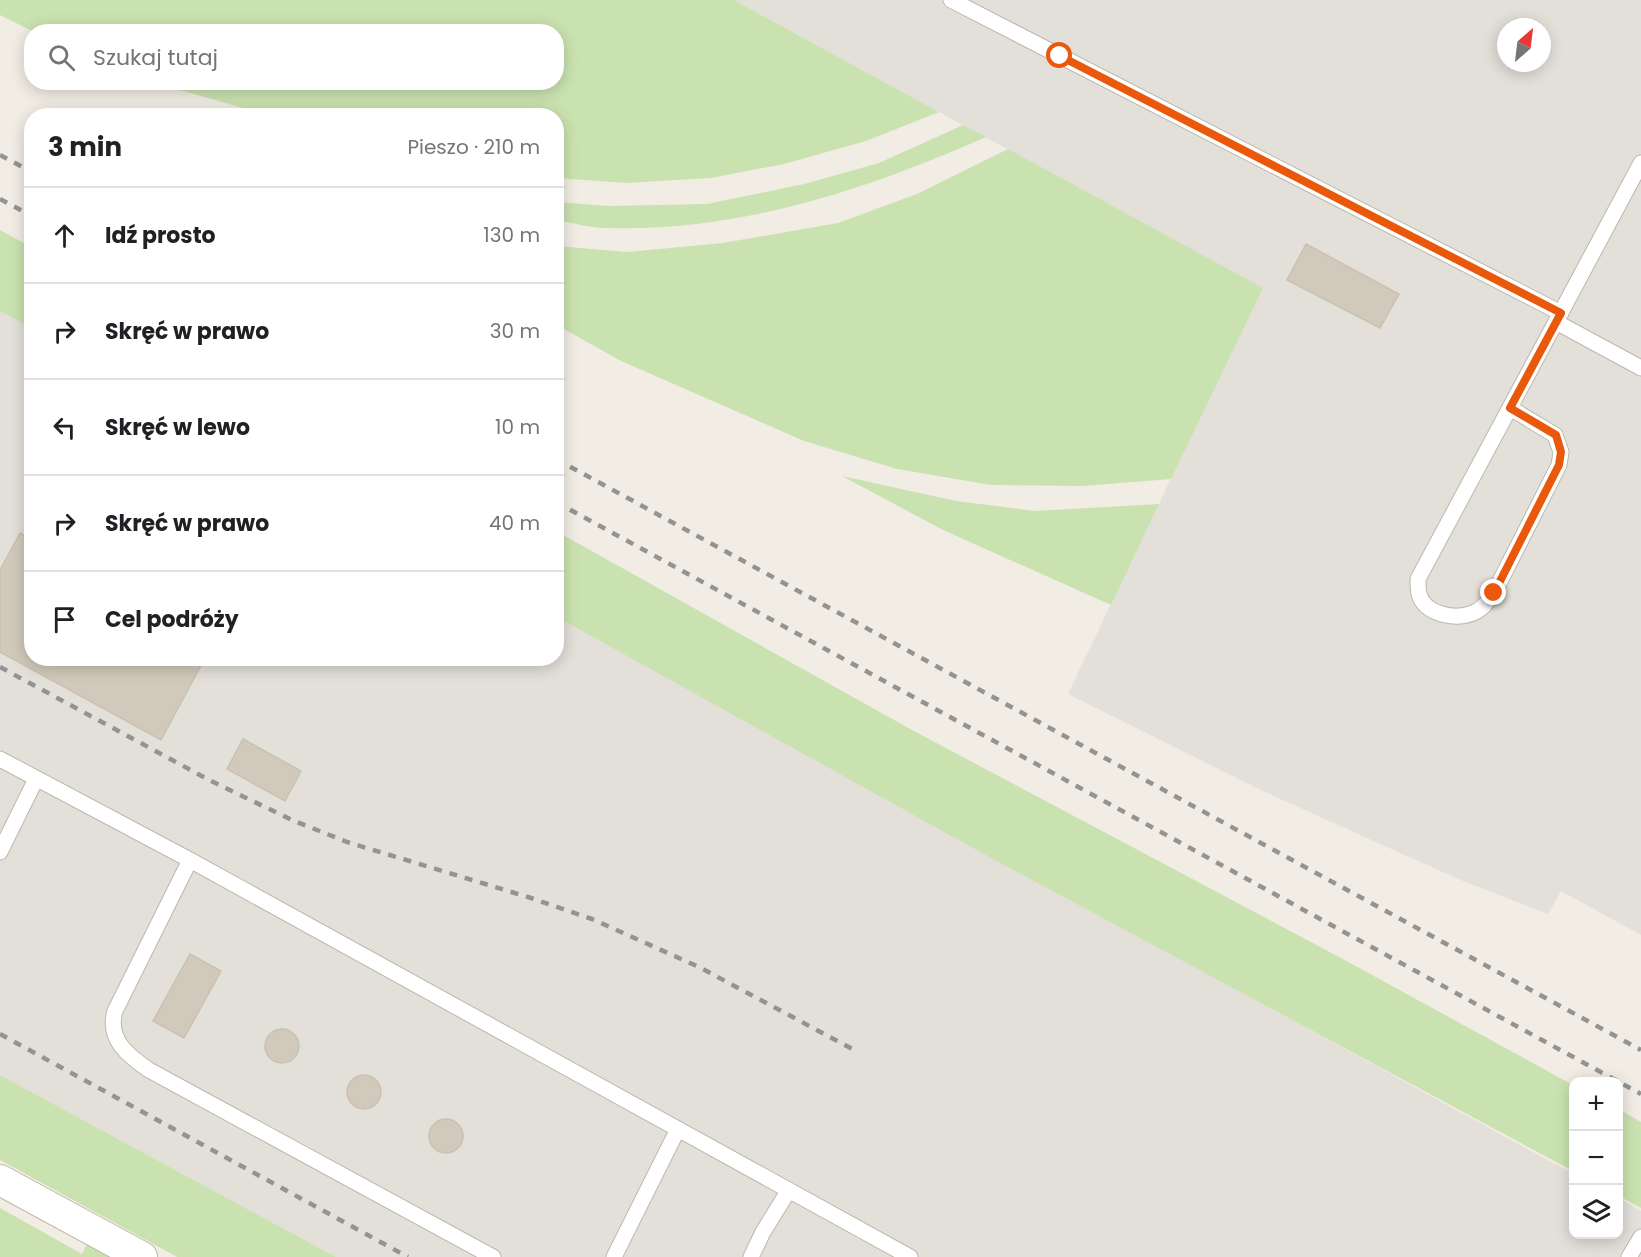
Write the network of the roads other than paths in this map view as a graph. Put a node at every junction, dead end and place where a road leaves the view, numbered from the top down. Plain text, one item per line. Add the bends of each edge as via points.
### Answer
1 (951, 0) edge
2 (1641, 163) edge
3 (1558, 317) junction
4 (1641, 368) edge
5 (1510, 408) junction
6 (0, 759) edge
7 (36, 778) junction
8 (0, 852) edge
9 (190, 861) junction
10 (678, 1129) junction
11 (0, 1180) edge
12 (789, 1190) junction
13 (1641, 1237) edge
14 (142, 1257) edge
15 (493, 1257) edge
16 (614, 1257) edge
17 (751, 1257) edge
18 (910, 1257) edge
19 (1629, 1257) edge

1 - 3 lane
2 - 3 lane
3 - 4 lane
3 - 5 lane
5 - 5 lane via 1418,579 1419,595 1440,614 1473,613 1485,605 1559,465 1561,452 1556,435
6 - 7 lane
7 - 8 lane
7 - 9 lane
9 - 10 lane
9 - 15 lane via 115,1011 111,1023 122,1047 149,1070
10 - 12 lane
10 - 16 lane
11 - 14 street
12 - 17 lane
12 - 18 lane
13 - 19 lane

